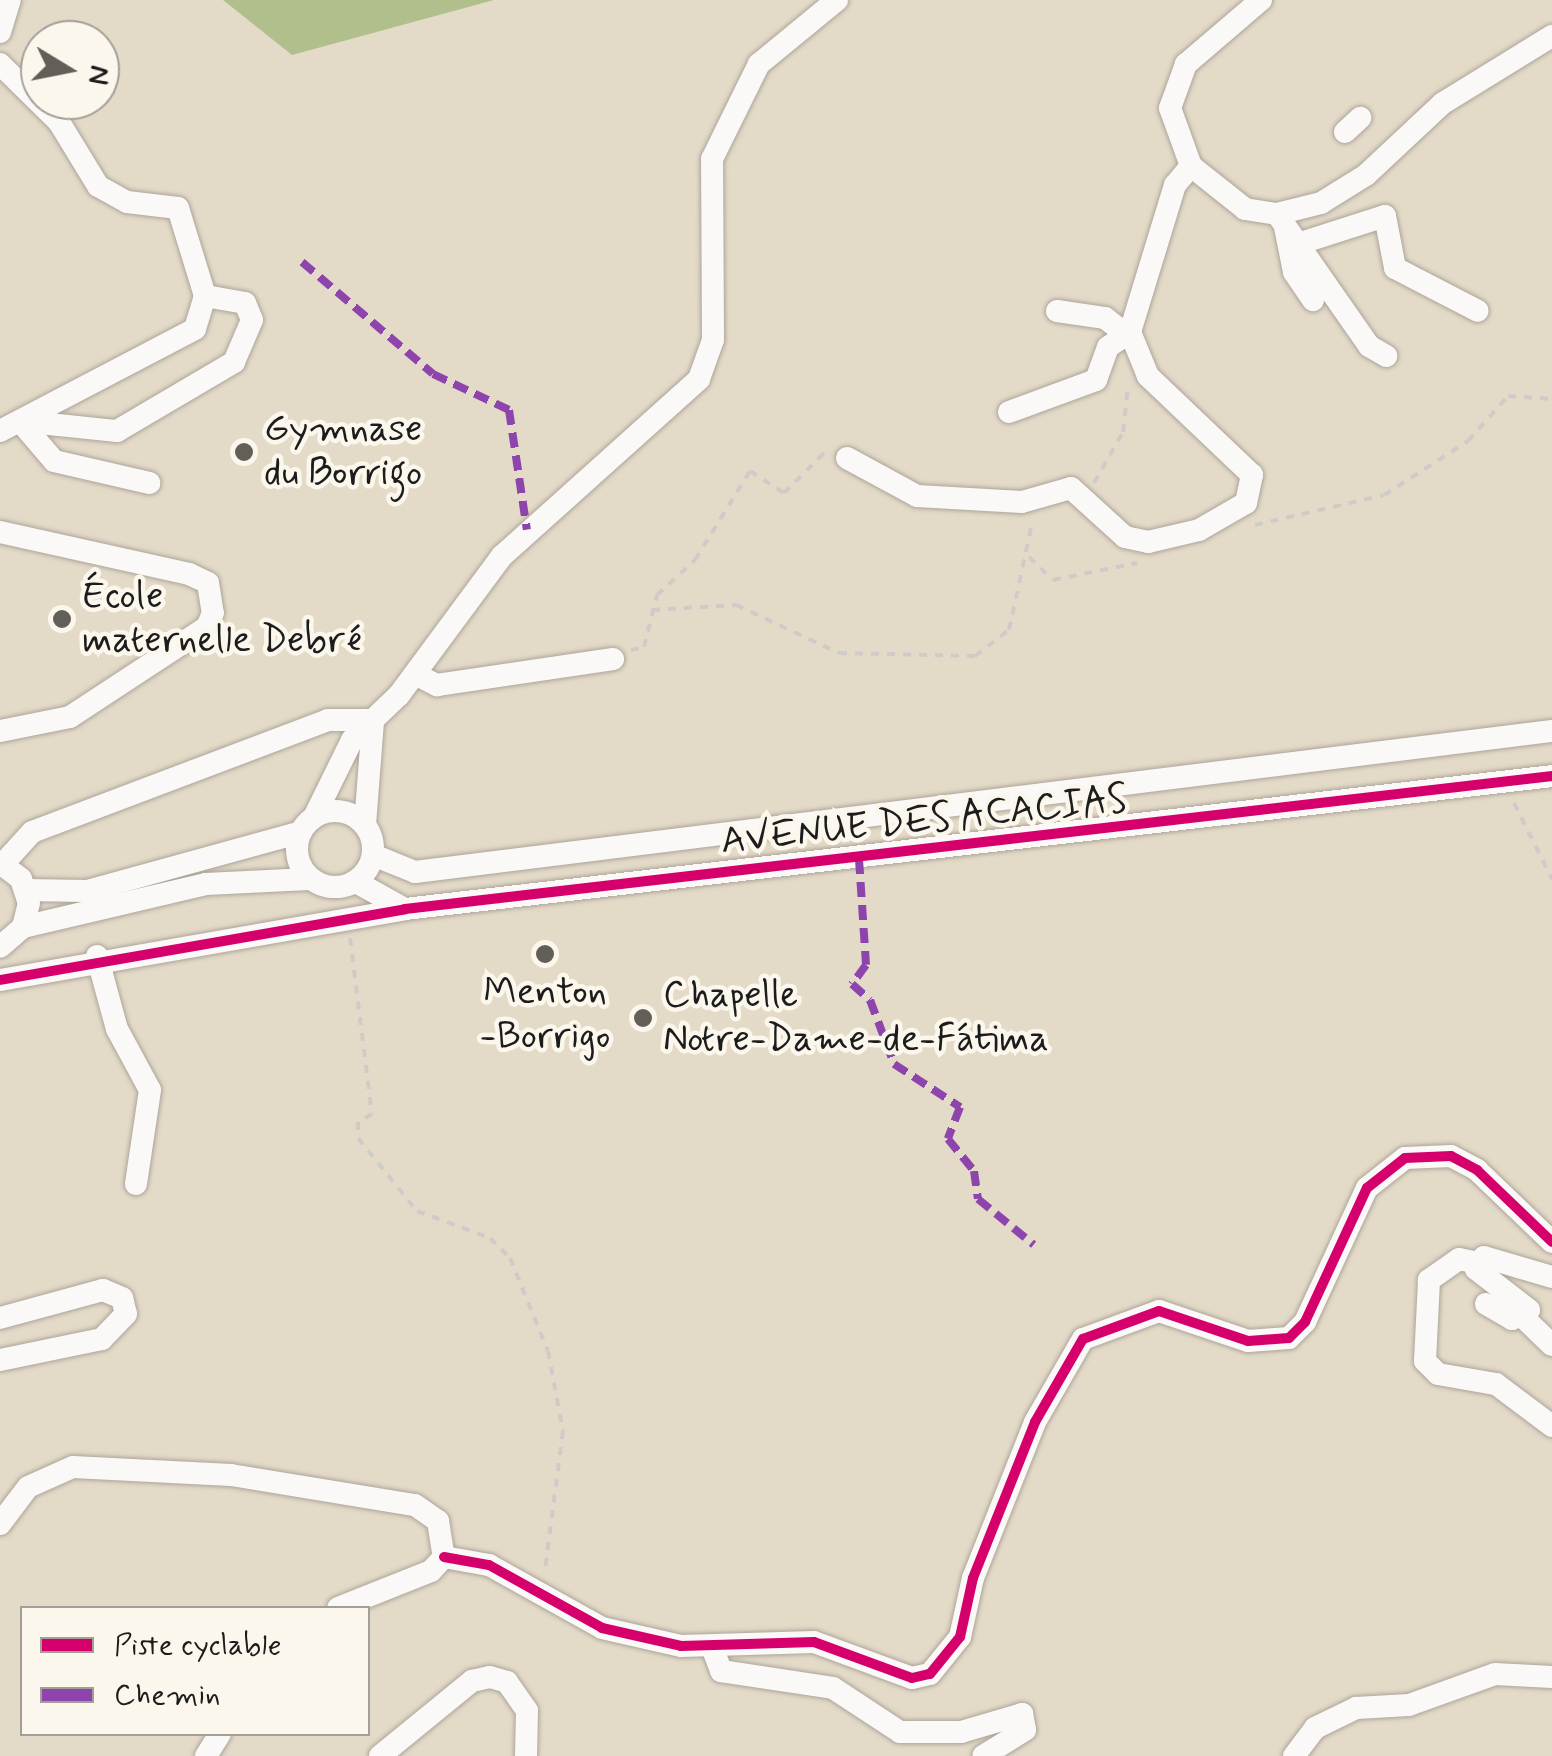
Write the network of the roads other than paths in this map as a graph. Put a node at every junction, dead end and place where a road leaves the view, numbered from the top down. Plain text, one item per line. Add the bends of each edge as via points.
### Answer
1 (10, 0) edge
2 (836, 0) edge
3 (1261, 0) edge
4 (0, 32) edge
5 (1552, 36) edge
6 (0, 64) edge
7 (1190, 166) junction
8 (1281, 220) junction
9 (1304, 242) junction
10 (205, 296) junction
11 (1312, 300) dead end
12 (1478, 311) dead end
13 (1056, 312) dead end
14 (1127, 332) junction
15 (1386, 356) dead end
16 (1009, 412) dead end
17 (10, 426) edge
18 (847, 458) road end
19 (149, 483) dead end
20 (0, 532) edge
21 (613, 659) road end
22 (415, 674) junction
23 (373, 720) junction
24 (0, 731) edge
25 (1552, 731) edge
26 (1552, 776) edge
27 (307, 824) junction
28 (365, 825) junction
29 (373, 855) junction
30 (2, 864) edge
31 (356, 882) junction
32 (320, 883) junction
33 (26, 890) junction
34 (405, 909) junction
35 (304, 927) junction
36 (23, 928) junction
37 (0, 947) edge
38 (97, 956) junction
39 (0, 980) edge
40 (136, 1184) dead end
41 (1552, 1242) edge
42 (1474, 1262) junction
43 (1552, 1277) edge
44 (1486, 1304) dead end
45 (0, 1318) edge
46 (1526, 1320) junction
47 (1552, 1345) edge
48 (1424, 1357) junction
49 (0, 1360) edge
50 (1478, 1370) dead end
51 (1552, 1426) edge
52 (0, 1524) edge
53 (444, 1556) junction
54 (343, 1606) edge
55 (712, 1646) junction
56 (1552, 1677) edge
57 (380, 1756) edge
58 (526, 1756) edge
59 (983, 1756) edge
60 (1294, 1756) edge

1 - 4 street
2 - 22 street via 759,64 718,140 708,182 713,340 699,378 502,556
3 - 7 street via 1174,82 1170,108
5 - 8 street via 1443,103 1366,175
6 - 10 street via 58,122 98,186 127,202 178,208
7 - 8 street via 1245,210
7 - 14 street via 1175,185
8 - 9 street
8 - 11 street via 1294,272
9 - 12 street via 1385,216 1395,268
9 - 15 street via 1369,346
10 - 17 street via 194,330
10 - 17 street via 244,303 252,320 234,362 117,431
13 - 14 street via 1105,318
14 - 16 street via 1096,380
14 - 18 street via 1148,376 1252,475 1254,489 1224,518 1148,542 1125,537 1084,493 988,503 917,496
17 - 19 street via 54,461
20 - 24 street via 189,574 208,583 213,613 207,627 70,717
21 - 22 street via 437,685
22 - 23 street
23 - 27 street via 352,740
23 - 28 street
23 - 30 street via 328,720 32,832
25 - 29 street, AVENUE DES ACACIAS via 414,872
26 - 34 street, AVENUE DES ACACIAS
27 - 28 street via 347,812
27 - 32 street via 298,862
27 - 33 street via 87,891
28 - 29 street
29 - 31 street
30 - 33 street
31 - 32 street
31 - 34 street
32 - 35 street
32 - 36 street via 206,884
33 - 36 street
34 - 35 street, AVENUE DES ACACIAS
35 - 38 street, AVENUE DES ACACIAS
36 - 37 street
38 - 39 street, AVENUE DES ACACIAS
38 - 40 street via 106,1000 150,1090
41 - 55 street via 1451,1156 1386,1166 1288,1338 1248,1341 1159,1311 1082,1339 1035,1422 972,1578 960,1636 930,1674 912,1678 814,1642
42 - 43 street via 1519,1262
42 - 46 street via 1518,1297
42 - 48 street via 1460,1260 1429,1280
44 - 46 street
45 - 49 street via 103,1290 122,1298 126,1314 102,1339
46 - 47 street
48 - 50 street
48 - 51 street via 1438,1374 1496,1384
52 - 53 street via 28,1487 73,1467 231,1475 415,1505 438,1522
53 - 54 street via 432,1570
53 - 55 street via 489,1565 602,1628
55 - 59 street via 721,1671 833,1688 900,1732 961,1732 1022,1714 1025,1730
56 - 60 street via 1495,1674 1410,1705 1356,1708 1315,1728
57 - 58 street via 472,1681 490,1677 507,1682 527,1711

